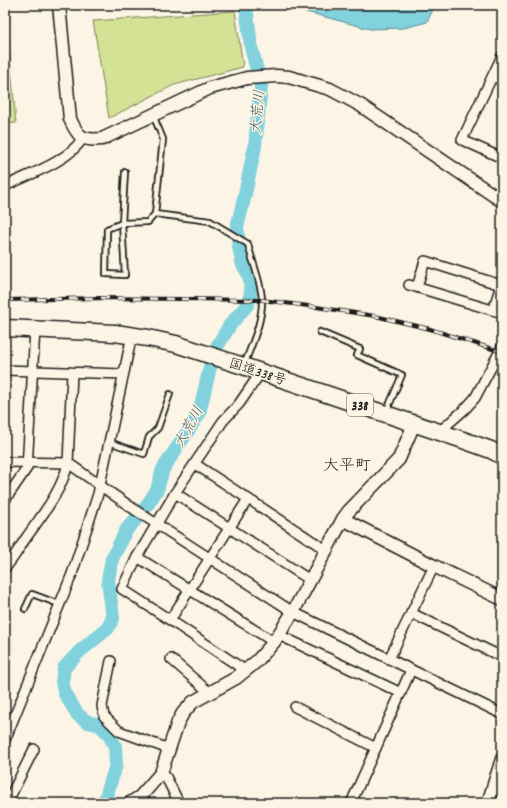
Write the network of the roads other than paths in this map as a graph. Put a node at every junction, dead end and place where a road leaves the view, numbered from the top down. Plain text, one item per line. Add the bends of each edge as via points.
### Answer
1 (59, 5) edge
2 (502, 56) edge
3 (492, 78) junction
4 (502, 83) edge
5 (153, 115) junction
6 (83, 138) junction
7 (502, 158) edge
8 (125, 172) dead end
9 (5, 186) edge
10 (502, 201) edge
11 (155, 214) junction
12 (122, 223) junction
13 (498, 312) edge
14 (5, 328) edge
15 (35, 330) junction
16 (320, 332) dead end
17 (132, 335) junction
18 (502, 347) edge
19 (244, 366) junction
20 (5, 370) edge
21 (32, 372) junction
22 (261, 372) junction
23 (72, 373) junction
24 (122, 374) junction
25 (170, 394) dead end
26 (385, 414) junction
27 (414, 424) junction
28 (440, 432) junction
29 (109, 442) junction
30 (502, 456) edge
31 (5, 462) edge
32 (27, 462) junction
33 (68, 463) junction
34 (195, 464) junction
35 (100, 486) junction
36 (175, 493) junction
37 (248, 499) junction
38 (5, 500) edge
39 (343, 519) junction
40 (156, 524) junction
41 (229, 528) junction
42 (326, 550) junction
43 (137, 556) junction
44 (210, 559) junction
45 (434, 566) junction
46 (5, 568) edge
47 (310, 580) junction
48 (190, 589) junction
49 (502, 599) edge
50 (59, 604) junction
51 (25, 609) dead end
52 (293, 612) junction
53 (411, 612) junction
54 (170, 620) junction
55 (276, 639) junction
56 (502, 657) edge
57 (170, 659) dead end
58 (389, 659) junction
59 (111, 661) dead end
60 (411, 670) junction
61 (246, 671) junction
62 (208, 692) junction
63 (401, 693) junction
64 (296, 707) dead end
65 (502, 714) edge
66 (5, 740) edge
67 (376, 748) junction
68 (34, 749) dead end
69 (170, 749) junction
70 (502, 759) edge
71 (161, 773) junction
72 (136, 801) edge
73 (7, 803) edge
74 (179, 803) edge
75 (351, 803) edge
76 (488, 803) edge

1 - 6 street via 70,119 75,131
2 - 3 street
3 - 4 lane
3 - 7 street via 462,140
5 - 6 street via 102,140
5 - 10 street via 210,88 247,78 277,76 307,81 330,89 360,105
5 - 11 lane via 163,139
6 - 9 street via 78,147 68,155
8 - 12 lane
11 - 12 lane via 148,222
11 - 19 lane via 210,221 248,244 262,300 260,321
12 - 12 lane via 125,276 106,274 107,229
13 - 13 street via 413,286 425,261 501,285
14 - 15 highway, 国道338号 / 338
15 - 17 highway, 国道338号 / 338
15 - 21 street
16 - 26 lane via 360,349 357,355 402,375
17 - 19 highway, 国道338号 / 338 via 176,344
17 - 24 street
18 - 28 street via 475,398
19 - 22 highway, 国道338号 / 338
20 - 21 street
21 - 23 street
21 - 32 street
22 - 26 highway, 国道338号 / 338
22 - 34 street via 239,404 223,421
23 - 24 street
23 - 33 street
24 - 29 street
25 - 29 lane via 158,428 149,438 144,454
26 - 27 highway, 国道338号 / 338
27 - 28 highway, 国道338号 / 338
27 - 39 street via 399,459
28 - 30 highway, 国道338号 / 338
29 - 35 street
31 - 32 street
32 - 33 street
32 - 38 street via 27,468
33 - 35 street
33 - 46 street via 61,485
34 - 36 street
34 - 37 street
35 - 40 street
35 - 50 street via 82,545
36 - 40 street
36 - 41 street
37 - 41 street
37 - 42 street
39 - 42 street
39 - 45 street
40 - 43 street
40 - 44 street
41 - 44 street
41 - 47 street
42 - 47 street
43 - 48 street
43 - 54 street via 122,589
44 - 48 street
44 - 52 street
45 - 49 street
45 - 53 street
47 - 52 street
48 - 54 street
48 - 55 street
50 - 51 lane via 32,594
50 - 66 street
52 - 55 street
52 - 58 street
53 - 56 street
53 - 58 street
54 - 61 street
55 - 61 street
55 - 63 street
57 - 62 street
58 - 60 street
59 - 69 street via 102,706 104,716 119,730
60 - 63 street
60 - 65 street
61 - 62 street
62 - 69 street via 183,713
63 - 67 street
64 - 67 street
67 - 75 street
68 - 73 street
69 - 71 street
70 - 76 street
71 - 72 street
71 - 74 street via 166,777

